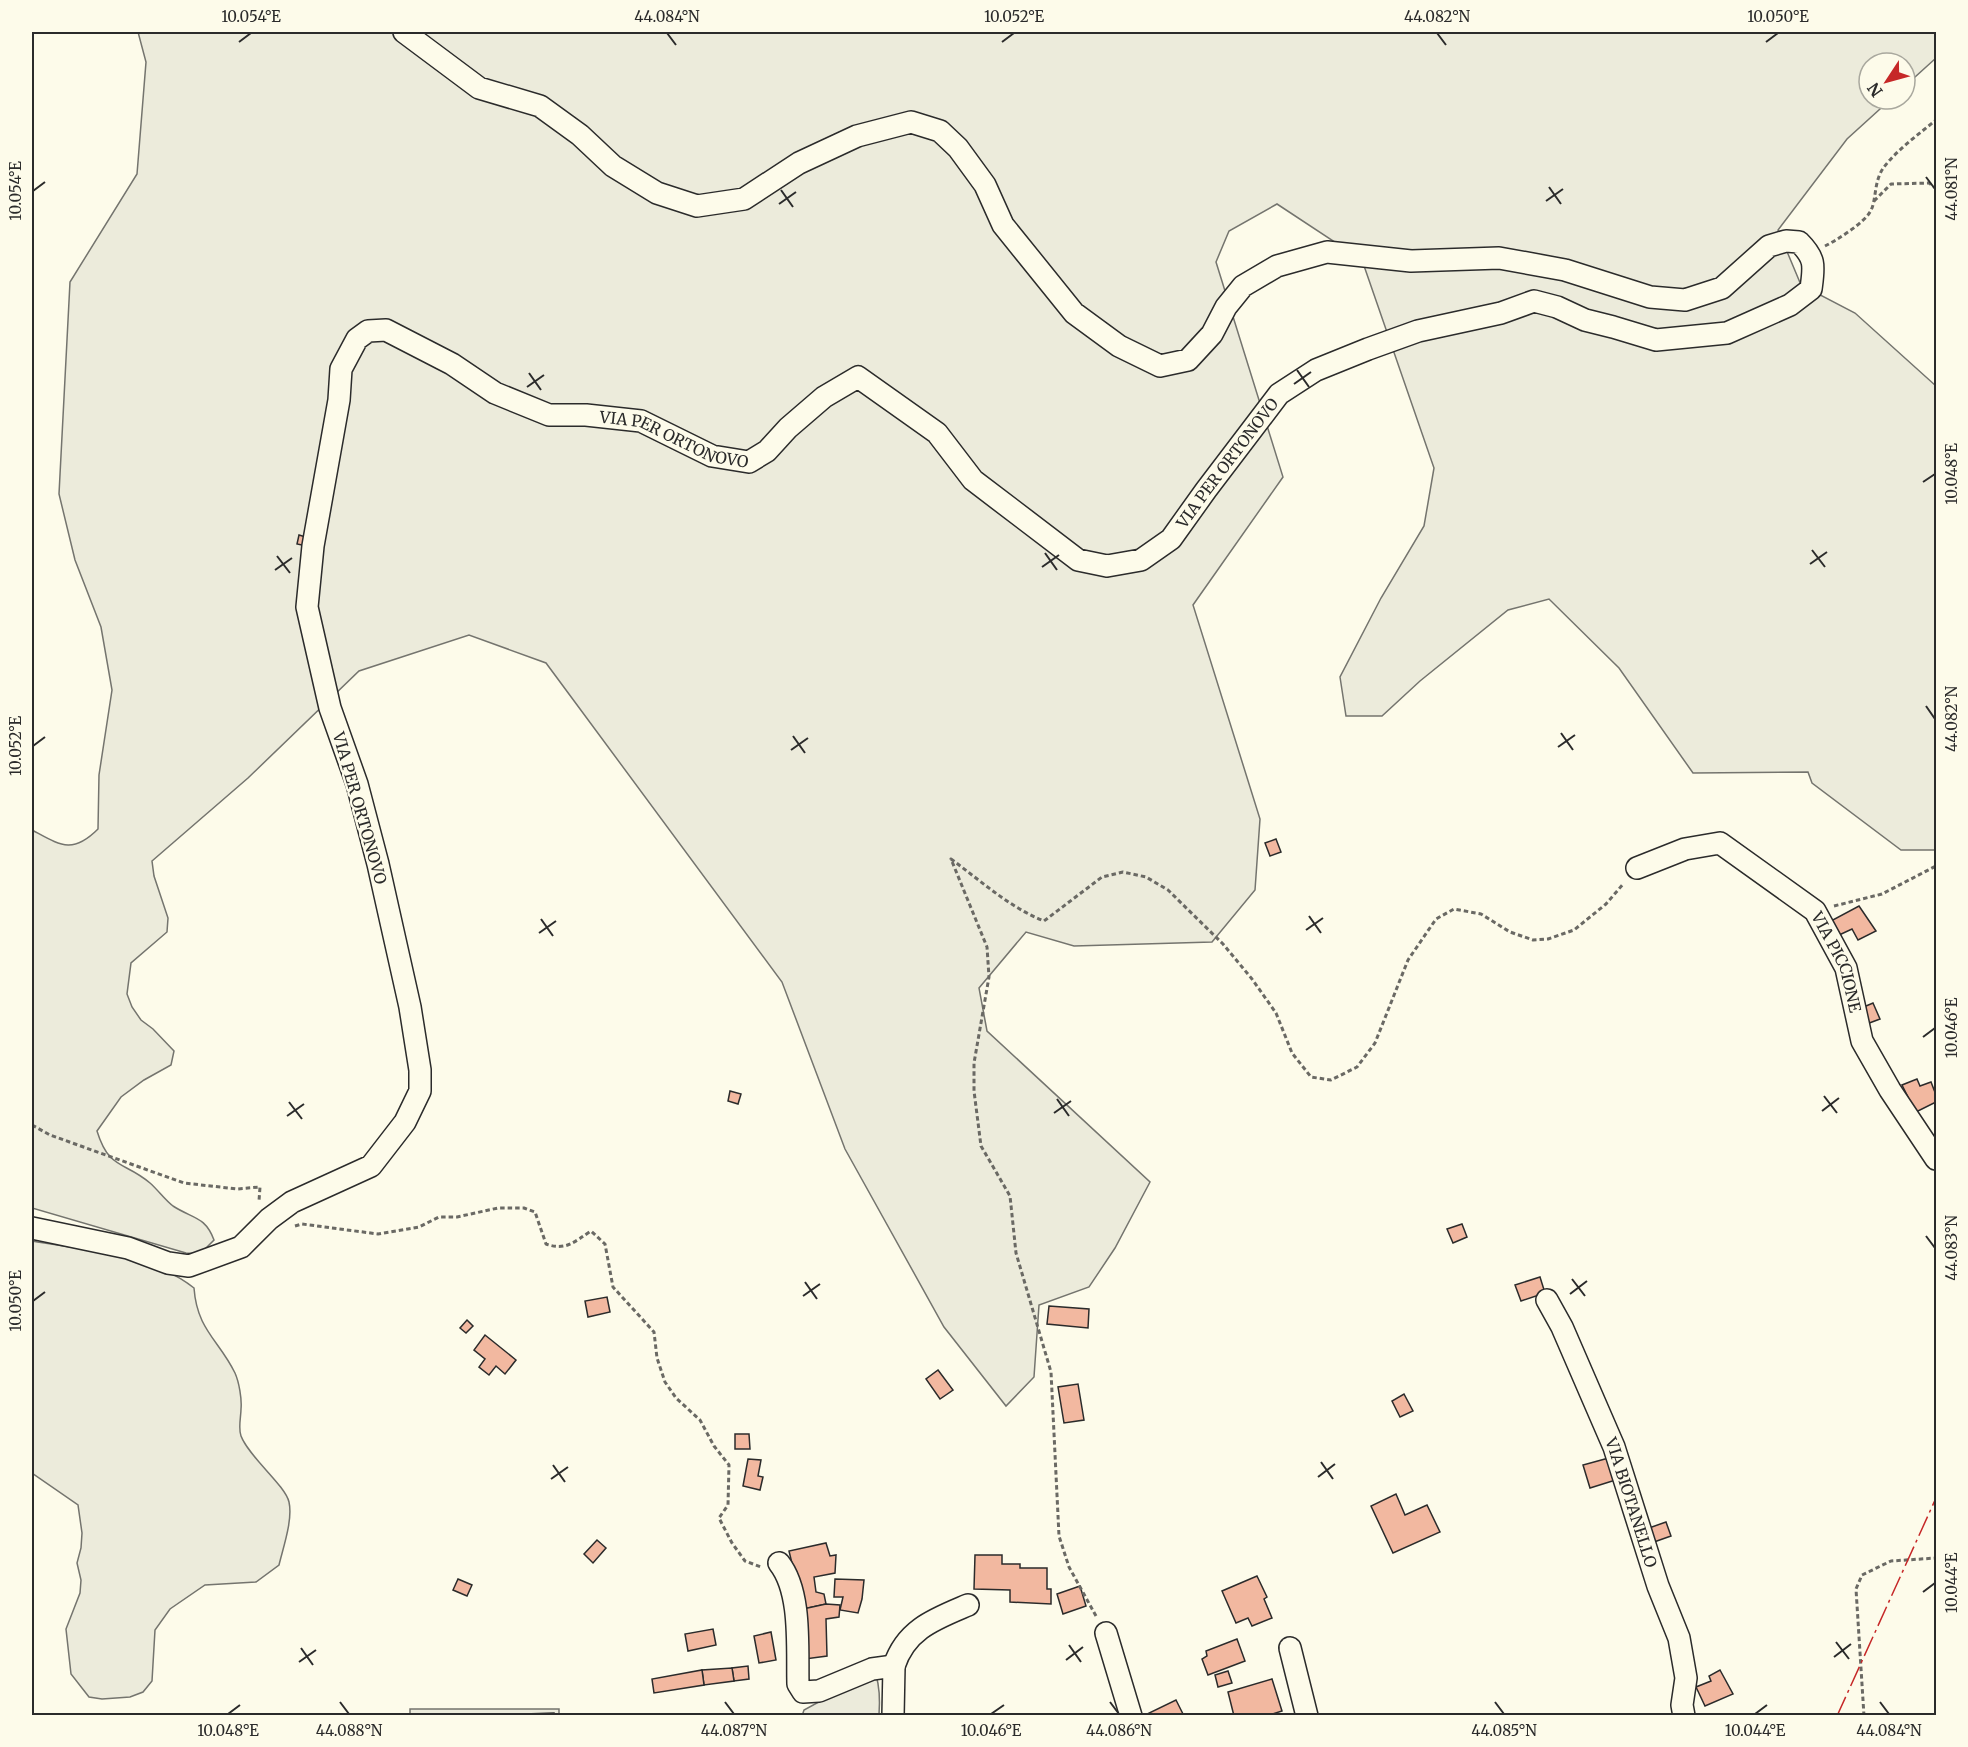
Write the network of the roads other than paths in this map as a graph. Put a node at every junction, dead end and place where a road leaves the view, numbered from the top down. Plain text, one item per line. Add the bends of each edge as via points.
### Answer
1 (404, 32) edge
2 (1637, 868) road end
3 (1936, 1159) edge
4 (32, 1228) edge
5 (1547, 1300) dead end
6 (779, 1563) road end
7 (968, 1605) dead end
8 (1106, 1633) road end
9 (1290, 1648) dead end
10 (894, 1666) junction
11 (893, 1716) edge
12 (1131, 1716) edge
13 (1307, 1716) edge
14 (1684, 1716) edge

1 - 4 street, VIA PER ORTONOVO via 479,88 540,106 614,166 657,193 697,206 744,199 799,163 856,136 911,122 940,131 985,185 1003,225 1074,313 1119,346 1160,366 1188,360 1212,334 1243,286 1277,266 1327,252 1411,261 1499,258 1565,270 1650,297 1685,300 1722,288 1769,246 1799,242 1811,254 1811,289 1790,305 1727,333 1656,340 1585,321 1534,301 1501,313 1418,332 1316,370 1279,394 1171,539 1141,560 1107,566 1078,560 973,480 937,433 858,377 824,397 768,451 749,462 712,456 640,421 549,415 495,393 452,363 386,330 368,331 357,339 341,369 307,607 330,708 357,783 378,864 410,1007 420,1092 405,1122 370,1166 292,1202 241,1247 189,1266 168,1263 128,1248
2 - 3 street, VIA PICCIONE via 1685,849 1720,843 1815,911 1846,968 1862,1041
5 - 14 street, VIA BIOTANELLO via 1614,1447 1658,1586 1679,1638 1686,1678
6 - 10 street via 787,1573 795,1606 798,1684 802,1692 819,1691 872,1668
7 - 10 street via 928,1622 899,1650
8 - 12 street
9 - 13 street
10 - 11 street

